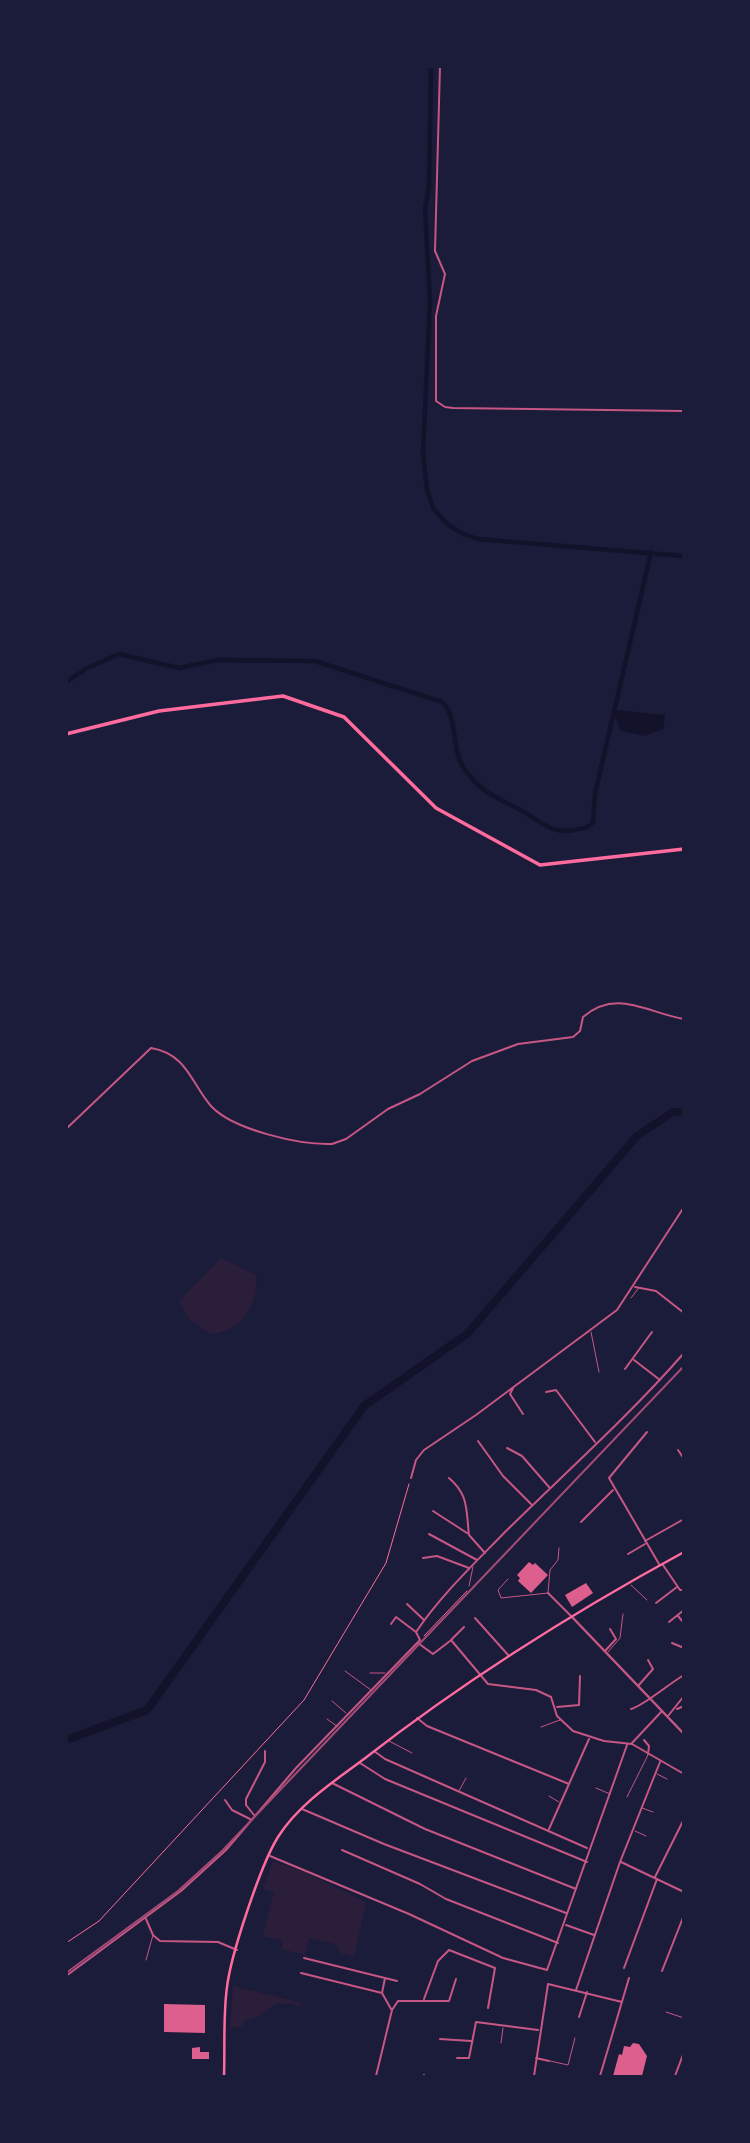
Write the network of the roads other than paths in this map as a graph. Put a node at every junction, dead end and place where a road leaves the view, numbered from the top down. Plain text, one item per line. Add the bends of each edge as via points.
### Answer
1 (440, 66) edge
2 (684, 411) edge
3 (66, 734) edge
4 (684, 849) edge
5 (684, 1019) edge
6 (66, 1129) edge
7 (684, 1207) edge
8 (634, 1287) junction
9 (643, 1287) junction
10 (631, 1297) dead end
11 (684, 1313) edge
12 (591, 1332) junction
13 (652, 1332) dead end
14 (684, 1353) edge
15 (634, 1360) junction
16 (625, 1369) dead end
17 (599, 1372) dead end
18 (660, 1380) junction
19 (514, 1387) junction
20 (547, 1392) dead end
21 (523, 1414) dead end
22 (647, 1432) dead end
23 (478, 1441) dead end
24 (596, 1443) junction
25 (507, 1448) dead end
26 (678, 1450) dead end
27 (684, 1459) edge
28 (411, 1478) road end
29 (449, 1478) dead end
30 (550, 1488) junction
31 (614, 1489) junction
32 (533, 1505) junction
33 (433, 1511) dead end
34 (684, 1519) edge
35 (581, 1522) dead end
36 (429, 1534) dead end
37 (469, 1535) junction
38 (646, 1542) junction
39 (559, 1548) dead end
40 (684, 1552) edge
41 (485, 1553) junction
42 (628, 1554) dead end
43 (423, 1558) dead end
44 (477, 1561) junction
45 (661, 1565) junction
46 (471, 1567) junction
47 (508, 1579) dead end
48 (629, 1583) junction
49 (469, 1586) road end
50 (678, 1586) junction
51 (684, 1590) edge
52 (548, 1593) junction
53 (647, 1600) dead end
54 (654, 1603) dead end
55 (407, 1604) dead end
56 (684, 1610) edge
57 (622, 1614) dead end
58 (678, 1615) junction
59 (475, 1618) dead end
60 (573, 1618) junction
61 (424, 1620) junction
62 (668, 1622) dead end
63 (684, 1623) edge
64 (391, 1624) dead end
65 (464, 1627) dead end
66 (610, 1629) dead end
67 (416, 1632) junction
68 (451, 1640) junction
69 (419, 1641) junction
70 (672, 1643) dead end
71 (684, 1648) edge
72 (606, 1652) junction
73 (509, 1656) junction
74 (648, 1660) dead end
75 (345, 1671) dead end
76 (370, 1673) dead end
77 (387, 1674) junction
78 (479, 1675) junction
79 (684, 1675) edge
80 (580, 1676) dead end
81 (638, 1686) junction
82 (372, 1690) junction
83 (684, 1696) edge
84 (649, 1698) junction
85 (332, 1701) dead end
86 (684, 1706) edge
87 (555, 1707) junction
88 (631, 1709) dead end
89 (676, 1709) junction
90 (662, 1711) junction
91 (348, 1716) junction
92 (668, 1717) junction
93 (417, 1718) junction
94 (327, 1719) dead end
95 (560, 1720) junction
96 (338, 1727) junction
97 (541, 1727) dead end
98 (682, 1730) edge
99 (590, 1738) junction
100 (388, 1740) junction
101 (645, 1740) dead end
102 (632, 1744) junction
103 (627, 1745) junction
104 (265, 1751) dead end
105 (374, 1751) junction
106 (412, 1753) dead end
107 (648, 1754) junction
108 (661, 1761) junction
109 (359, 1762) junction
110 (656, 1773) junction
111 (683, 1774) edge
112 (466, 1778) dead end
113 (667, 1779) dead end
114 (332, 1783) junction
115 (569, 1784) junction
116 (596, 1788) dead end
117 (459, 1791) junction
118 (610, 1794) junction
119 (549, 1796) dead end
120 (627, 1797) dead end
121 (225, 1800) road end
122 (561, 1802) junction
123 (641, 1808) junction
124 (302, 1809) junction
125 (653, 1812) dead end
126 (254, 1815) junction
127 (250, 1819) junction
128 (684, 1819) edge
129 (548, 1830) junction
130 (632, 1830) junction
131 (646, 1836) dead end
132 (589, 1849) junction
133 (342, 1850) dead end
134 (269, 1856) junction
135 (620, 1861) junction
136 (587, 1862) junction
137 (656, 1879) junction
138 (684, 1884) edge
139 (577, 1889) junction
140 (682, 1891) edge
141 (567, 1914) junction
142 (684, 1915) edge
143 (146, 1918) junction
144 (565, 1925) junction
145 (153, 1935) junction
146 (594, 1935) junction
147 (558, 1943) junction
148 (237, 1950) junction
149 (304, 1958) dead end
150 (146, 1960) dead end
151 (624, 1968) dead end
152 (662, 1970) dead end
153 (301, 1973) dead end
154 (66, 1976) edge
155 (385, 1978) junction
156 (629, 1978) dead end
157 (456, 1979) dead end
158 (397, 1981) dead end
159 (576, 1990) junction
160 (587, 1992) junction
161 (382, 1993) junction
162 (423, 2000) junction
163 (622, 2001) junction
164 (488, 2008) dead end
165 (392, 2010) junction
166 (666, 2012) dead end
167 (579, 2017) dead end
168 (684, 2018) edge
169 (503, 2024) junction
170 (539, 2031) junction
171 (575, 2038) dead end
172 (440, 2039) dead end
173 (472, 2041) junction
174 (500, 2043) dead end
175 (684, 2052) edge
176 (457, 2058) dead end
177 (536, 2058) junction
178 (549, 2061) joint
179 (224, 2077) edge
180 (376, 2077) edge
181 (534, 2077) edge
182 (600, 2077) edge
183 (675, 2077) edge

1 - 2 street via 435,251 445,274 436,316 436,401 453,408
3 - 4 main road via 159,711 283,696 344,717 436,808 540,865
5 - 6 street via 636,1004 606,1003 583,1017 580,1031 573,1037 527,1042 472,1061 332,1144 239,1126 211,1106 183,1064 151,1048
7 - 8 street
8 - 9 street
8 - 12 street via 617,1310
9 - 10 lane
9 - 11 street via 656,1291
12 - 17 lane
12 - 19 street
13 - 15 street
14 - 18 street
15 - 16 street
15 - 18 street
18 - 24 street
19 - 21 street via 510,1394
19 - 28 street via 420,1453
20 - 24 street via 556,1390
22 - 31 street via 610,1475
23 - 32 street via 503,1476
24 - 30 street
25 - 30 street via 522,1456
26 - 27 street
29 - 37 street via 463,1492
30 - 32 street
31 - 35 street
31 - 38 street
32 - 41 street
33 - 37 street
34 - 38 street
36 - 44 street
37 - 41 street
38 - 42 street
38 - 45 street
39 - 52 lane via 558,1560 550,1570
40 - 45 main road
41 - 44 street
43 - 46 street via 437,1556
44 - 46 street
45 - 48 main road
45 - 50 street
46 - 49 lane
46 - 61 street
47 - 52 lane via 498,1590 504,1599
48 - 53 lane
48 - 60 main road
50 - 51 street
50 - 54 street
52 - 60 street
55 - 61 street
56 - 58 street
57 - 72 lane via 620,1638
58 - 62 street
58 - 63 street
59 - 73 street
60 - 72 street
60 - 73 main road
61 - 67 street
64 - 67 street via 396,1618
65 - 68 street
66 - 72 street via 616,1639
67 - 69 street
68 - 69 street via 433,1654
68 - 78 street
69 - 77 street
70 - 71 street
72 - 81 street
73 - 78 main road
74 - 81 street via 653,1669
75 - 82 lane
76 - 77 lane
77 - 82 street
78 - 87 street via 492,1686 542,1692 551,1697
78 - 93 main road
79 - 84 street
80 - 87 street via 579,1705
81 - 84 street
82 - 91 street
83 - 89 street
84 - 88 street
84 - 90 street
85 - 91 lane
86 - 89 street
87 - 95 street
89 - 92 street
90 - 92 street
90 - 102 street
91 - 96 street
92 - 98 street
93 - 100 main road
93 - 115 street
94 - 96 lane
95 - 97 lane
95 - 99 street
96 - 126 street
99 - 103 street
99 - 115 street
100 - 105 main road
100 - 106 lane
101 - 107 street
102 - 103 street
102 - 107 street
103 - 118 street
104 - 126 street via 265,1762 246,1799
105 - 109 main road
105 - 117 street
107 - 108 street
107 - 120 lane
108 - 110 street
108 - 111 street
109 - 114 main road
109 - 136 street via 385,1779
110 - 113 lane
110 - 123 street
112 - 117 lane
114 - 124 main road
114 - 139 street via 425,1829
115 - 122 street
116 - 118 lane
117 - 129 street
118 - 132 street
119 - 122 lane
121 - 127 street via 232,1810
122 - 129 street
123 - 125 lane
123 - 130 street
124 - 134 main road via 280,1834
124 - 141 street
126 - 127 street
127 - 143 street via 249,1826 220,1855
128 - 137 street
129 - 132 street
130 - 131 lane
130 - 135 street
132 - 136 street
133 - 147 street via 446,1899
134 - 147 street via 503,1958 547,1970
134 - 148 main road
135 - 137 street
135 - 146 street
136 - 139 street
137 - 140 street
137 - 151 street
138 - 140 street
139 - 141 street
141 - 144 street
142 - 152 street
143 - 145 street
143 - 154 street
144 - 146 street
144 - 147 street
145 - 148 street via 160,1941 218,1942
145 - 150 lane
146 - 159 street
148 - 179 main road via 227,1986
149 - 155 street
153 - 161 street
155 - 158 street
155 - 161 street
156 - 163 street
157 - 162 street via 450,2001
159 - 160 street
159 - 170 street via 548,1984
160 - 163 street
160 - 167 street
161 - 165 street
162 - 164 street via 438,1961 449,1950 495,1969
162 - 165 street via 400,2000
163 - 182 street
165 - 180 street
166 - 168 lane
169 - 170 street
169 - 173 street via 475,2022
169 - 174 lane
170 - 177 street
171 - 178 lane via 568,2065
172 - 173 street
173 - 176 street via 469,2058
175 - 183 street
177 - 178 street
177 - 181 street

